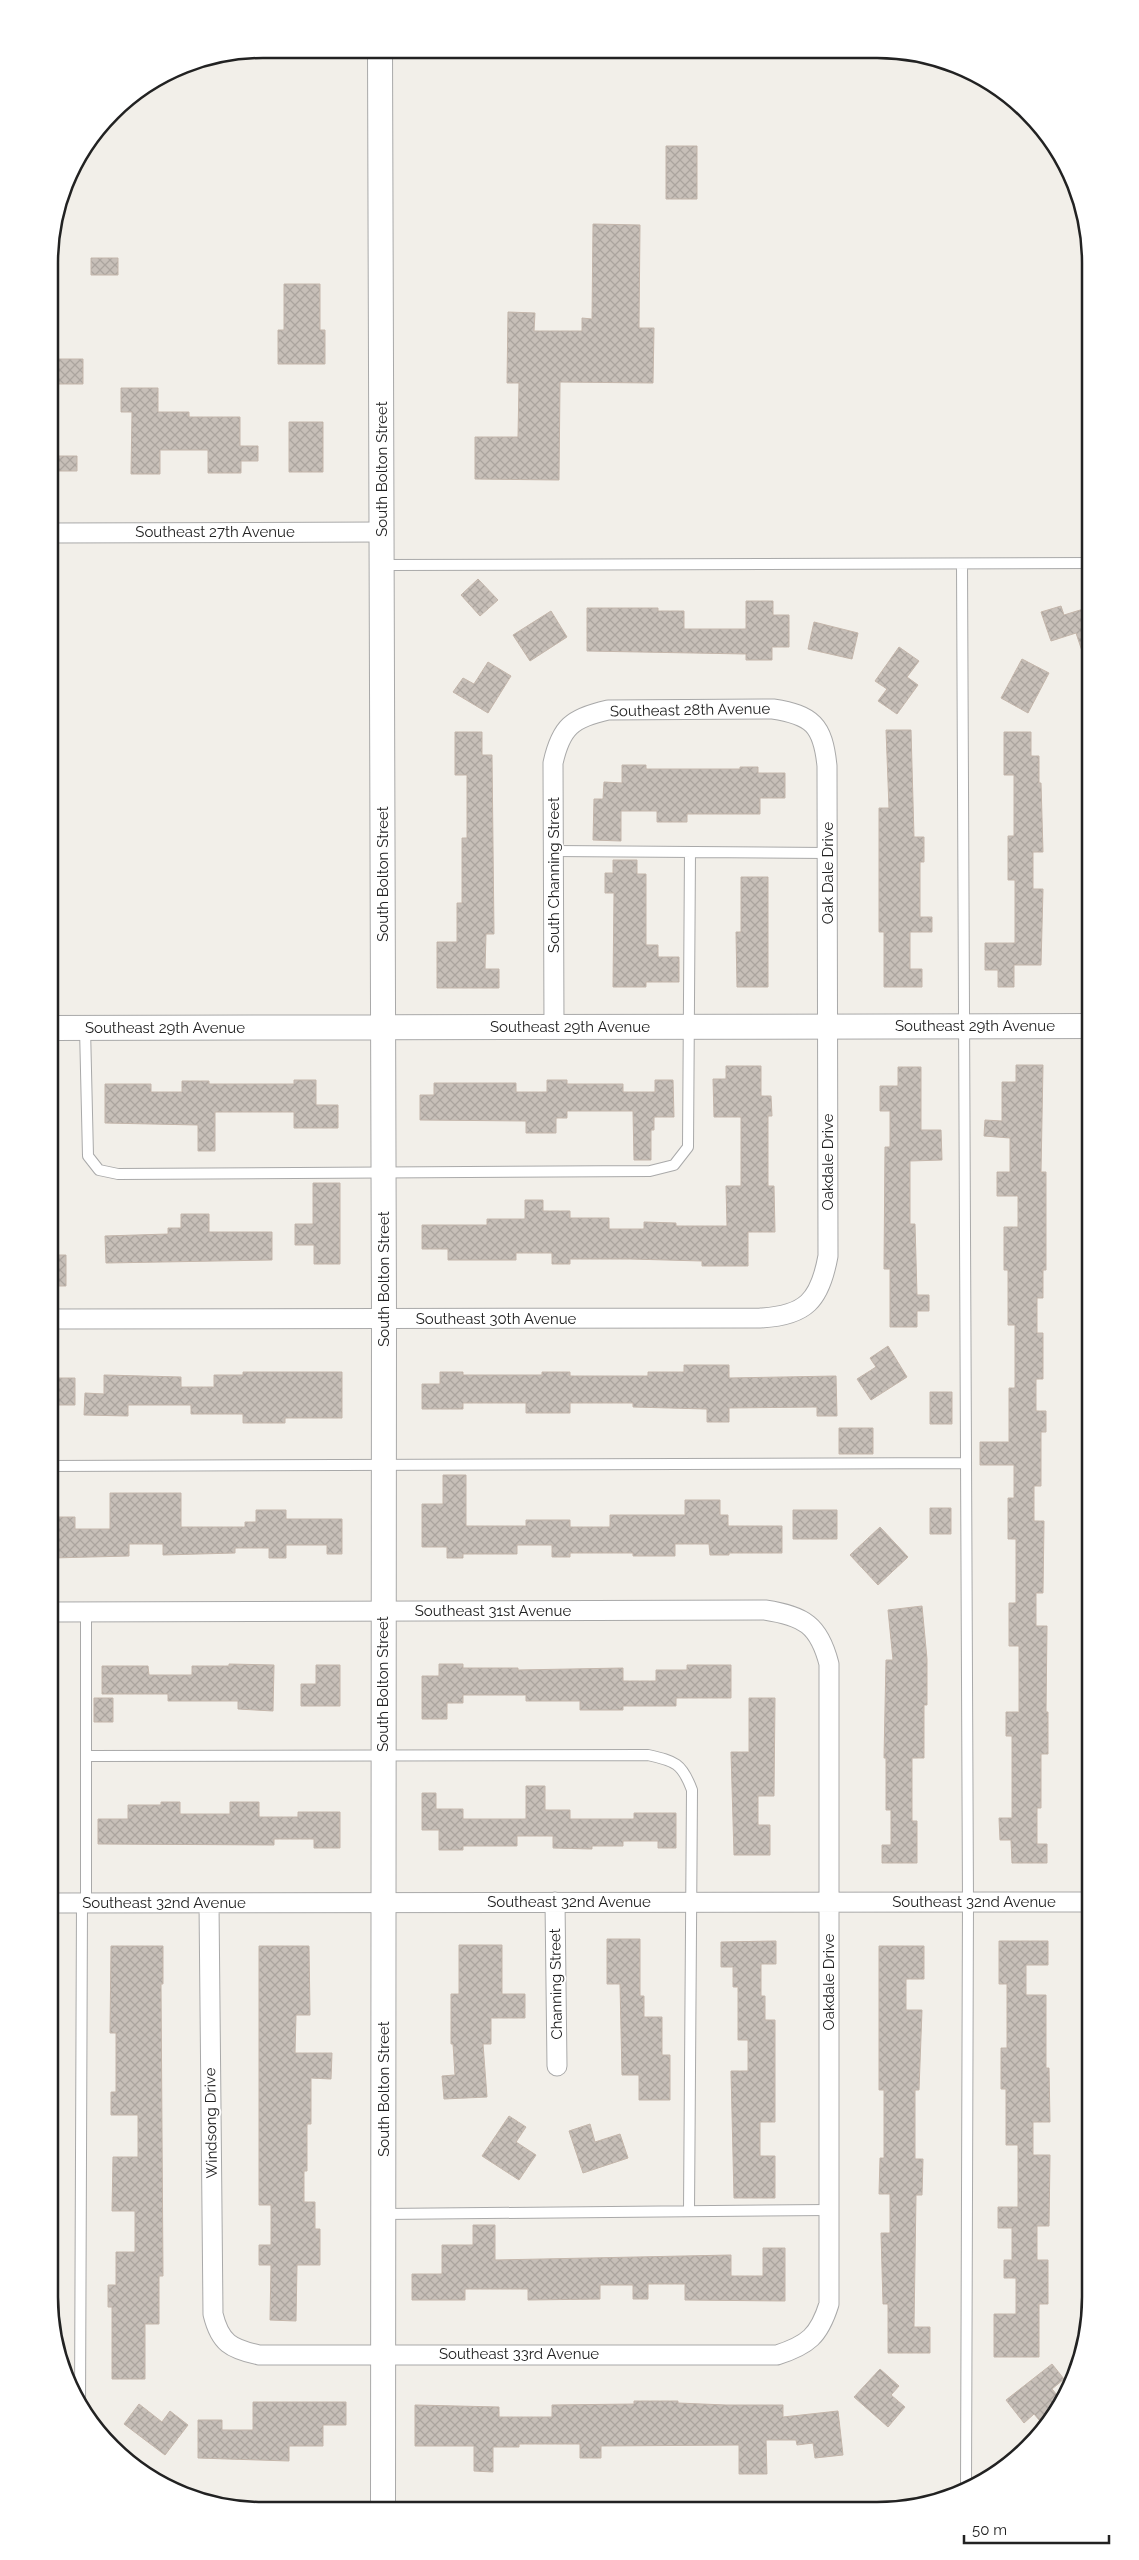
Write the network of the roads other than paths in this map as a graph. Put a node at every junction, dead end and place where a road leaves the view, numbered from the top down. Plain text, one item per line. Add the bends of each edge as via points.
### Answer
1 (380, 58) edge
2 (382, 532) junction
3 (58, 533) edge
4 (1082, 563) edge
5 (962, 564) junction
6 (382, 565) junction
7 (813, 722) joint
8 (568, 726) joint
9 (554, 851) junction
10 (690, 852) junction
11 (828, 853) junction
12 (554, 1026) junction
13 (691, 1026) junction
14 (828, 1026) junction
15 (964, 1026) junction
16 (1082, 1026) edge
17 (383, 1027) junction
18 (58, 1028) edge
19 (85, 1028) junction
20 (383, 1171) junction
21 (816, 1296) joint
22 (58, 1319) edge
23 (384, 1320) junction
24 (966, 1463) junction
25 (58, 1466) edge
26 (383, 1466) junction
27 (58, 1612) edge
28 (86, 1612) junction
29 (383, 1612) junction
30 (812, 1628) joint
31 (383, 1755) junction
32 (86, 1756) junction
33 (384, 1902) junction
34 (555, 1902) junction
35 (692, 1902) junction
36 (829, 1902) junction
37 (968, 1902) junction
38 (1082, 1902) edge
39 (58, 1903) edge
40 (84, 1903) junction
41 (209, 1903) junction
42 (558, 2066) dead end
43 (828, 2210) junction
44 (689, 2211) junction
45 (384, 2214) junction
46 (814, 2337) joint
47 (224, 2340) joint
48 (384, 2354) junction
49 (80, 2390) edge
50 (966, 2481) edge
51 (384, 2502) edge

1 - 2 street, South Bolton Street
2 - 3 street, Southeast 27th Avenue
2 - 6 street, South Bolton Street
4 - 5 lane
5 - 6 lane
5 - 15 lane
6 - 17 street, South Bolton Street
7 - 8 street, Southeast 28th Avenue via 797,713 773,709 608,710 583,716
7 - 11 street, Oak Dale Drive via 826,755
8 - 9 street, South Channing Street via 558,742 554,763
9 - 10 lane
9 - 12 street, South Channing Street
10 - 11 lane
10 - 13 lane
11 - 14 street, Oak Dale Drive
12 - 13 street, Southeast 29th Avenue
12 - 17 street, Southeast 29th Avenue
13 - 14 street, Southeast 29th Avenue
13 - 20 lane via 688,1146 674,1165 650,1171
14 - 15 street, Southeast 29th Avenue
14 - 21 street, Oakdale Drive via 828,1256 824,1280
15 - 16 street, Southeast 29th Avenue
15 - 24 lane
17 - 19 street, Southeast 29th Avenue
17 - 20 street, South Bolton Street
18 - 19 street, Southeast 29th Avenue
19 - 20 lane via 88,1156 99,1170 118,1174
20 - 23 street, South Bolton Street
21 - 23 street, Southeast 30th Avenue via 794,1312 760,1318
22 - 23 street, Southeast 30th Avenue
23 - 26 street, South Bolton Street
24 - 26 lane
24 - 37 lane
25 - 26 lane
26 - 29 street, South Bolton Street
27 - 28 street, Southeast 31st Avenue
28 - 29 street, Southeast 31st Avenue
28 - 32 lane
29 - 30 street, Southeast 31st Avenue via 765,1610 799,1618
29 - 31 street, South Bolton Street
30 - 36 street, Oakdale Drive via 824,1642 829,1664
31 - 32 lane
31 - 33 street, South Bolton Street
31 - 35 lane via 648,1754 669,1759 685,1771 692,1790
32 - 40 lane
33 - 34 street, Southeast 32nd Avenue
33 - 41 street, Southeast 32nd Avenue
33 - 45 street, South Bolton Street
34 - 35 street, Southeast 32nd Avenue
34 - 42 street, Channing Street
35 - 36 street, Southeast 32nd Avenue
35 - 44 lane
36 - 37 street, Southeast 32nd Avenue
36 - 43 street, Oakdale Drive
37 - 38 street, Southeast 32nd Avenue
37 - 50 lane
39 - 40 street, Southeast 32nd Avenue
40 - 41 street, Southeast 32nd Avenue
40 - 49 lane
41 - 47 street, Windsong Drive via 213,2314
43 - 44 lane
43 - 46 street, Oakdale Drive via 828,2304
44 - 45 lane
45 - 48 street, South Bolton Street
46 - 48 street, Southeast 33rd Avenue via 800,2347 777,2354
47 - 48 street, Southeast 33rd Avenue via 238,2351 260,2354
48 - 51 street, South Bolton Street

